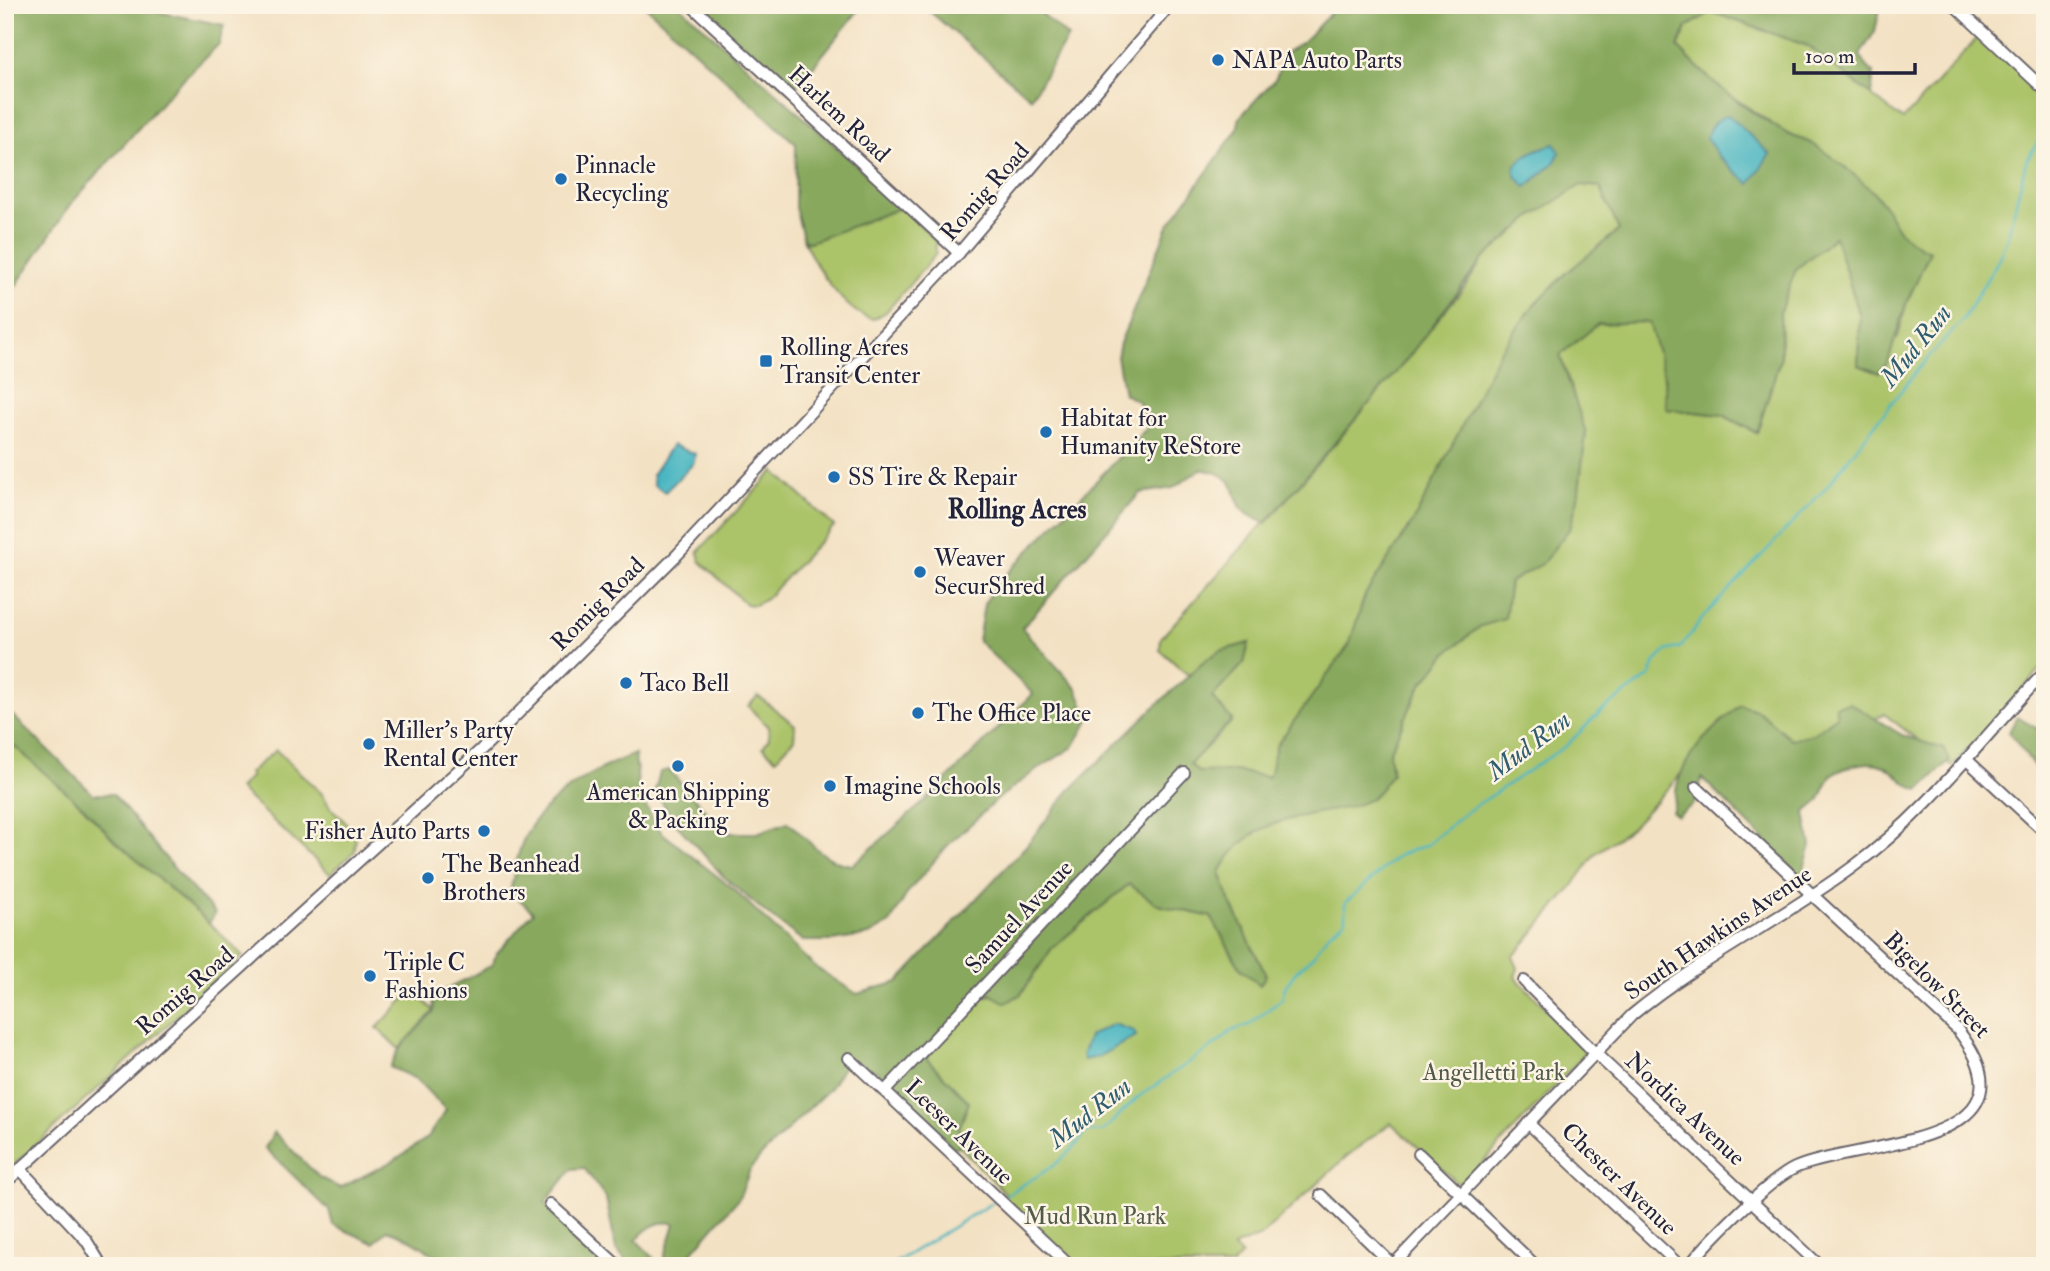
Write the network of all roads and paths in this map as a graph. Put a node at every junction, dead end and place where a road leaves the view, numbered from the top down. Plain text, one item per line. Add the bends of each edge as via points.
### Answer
1 (691, 5) edge
2 (1170, 5) edge
3 (1954, 5) edge
4 (2045, 90) edge
5 (959, 253) junction
6 (2045, 672) edge
7 (1966, 759) junction
8 (1184, 773) dead end
9 (1696, 788) dead end
10 (2045, 832) edge
11 (1812, 895) junction
12 (1524, 981) dead end
13 (1594, 1052) junction
14 (849, 1058) dead end
15 (885, 1091) junction
16 (1528, 1123) junction
17 (1419, 1154) dead end
18 (20, 1170) junction
19 (5, 1183) edge
20 (1460, 1192) junction
21 (1321, 1195) dead end
22 (1753, 1202) junction
23 (550, 1204) dead end
24 (2045, 1261) edge
25 (102, 1266) edge
26 (618, 1266) edge
27 (1070, 1266) edge
28 (1393, 1266) edge
29 (1536, 1266) edge
30 (1679, 1266) edge
31 (1689, 1266) edge
32 (1820, 1266) edge
33 (2042, 1266) edge

1 - 5 street, Harlem Road
2 - 5 street, Romig Road
3 - 4 street
5 - 18 street, Romig Road via 678,554 485,746
6 - 7 street, South Hawkins Avenue
7 - 10 street
7 - 11 street, South Hawkins Avenue via 1869,855
8 - 15 street, Samuel Avenue
9 - 11 street, Bigelow Street
11 - 13 street, South Hawkins Avenue via 1660,992
11 - 22 street, Bigelow Street via 1968,1041 1984,1069 1987,1098 1977,1115 1959,1127 1802,1165
12 - 13 street, Nordica Avenue
13 - 16 street, South Hawkins Avenue
13 - 22 street, Nordica Avenue
14 - 15 street, Leeser Avenue
15 - 27 street, Leeser Avenue
16 - 20 street, South Hawkins Avenue
16 - 30 street, Chester Avenue
17 - 20 street
18 - 19 street, Romig Road
18 - 25 street via 86,1240
20 - 28 street, South Hawkins Avenue
20 - 29 street
21 - 28 street
22 - 31 street, Bigelow Street via 1714,1236
22 - 32 street, Nordica Avenue
23 - 26 street
24 - 33 highway

